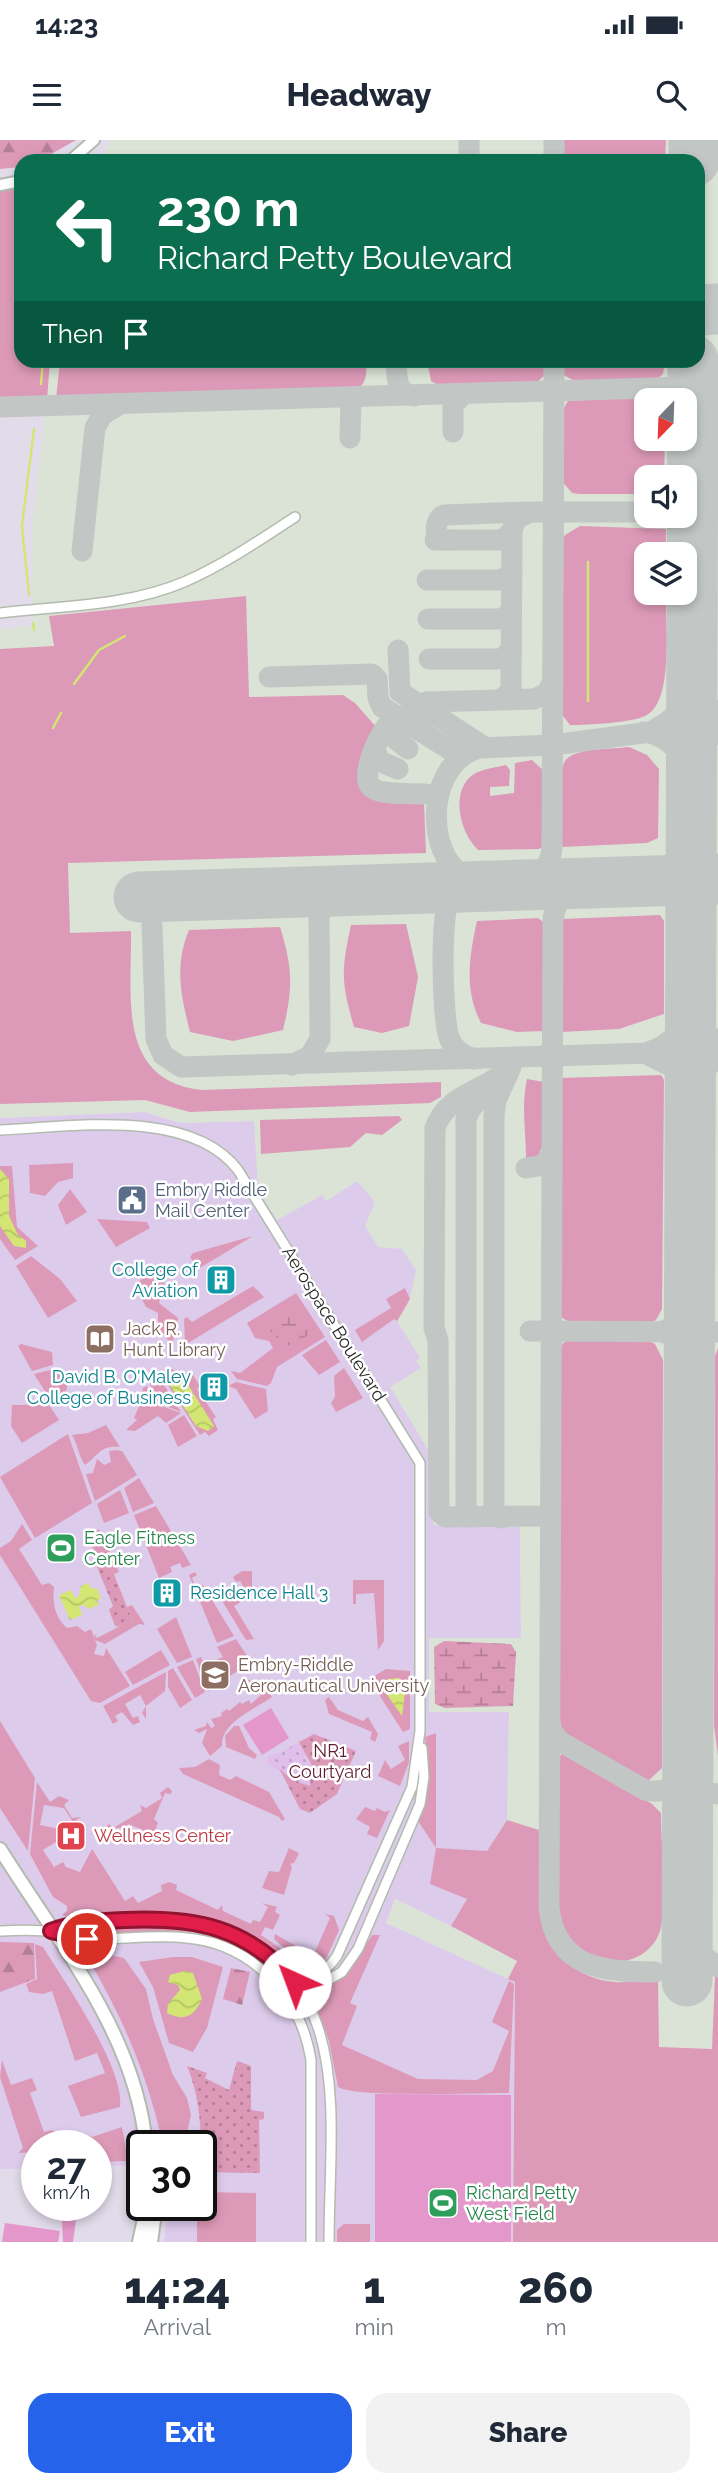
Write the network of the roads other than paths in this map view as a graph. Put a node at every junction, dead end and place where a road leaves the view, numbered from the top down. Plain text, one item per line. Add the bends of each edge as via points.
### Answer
1 (94, 140) edge
2 (78, 154) edge
3 (295, 517) dead end
4 (0, 613) edge
5 (0, 1130) edge
6 (420, 1731) junction
7 (0, 1849) edge
8 (383, 1852) junction
9 (397, 1859) junction
10 (0, 1931) edge
11 (51, 1931) junction
12 (298, 1986) junction
13 (305, 1996) junction
14 (288, 1999) junction
15 (328, 2067) junction
16 (311, 2068) junction
17 (143, 2130) edge
18 (144, 2221) edge
19 (154, 2221) edge
20 (139, 2242) edge
21 (151, 2242) edge
22 (311, 2242) edge
23 (329, 2242) edge

1 - 2 street
3 - 4 street via 184,582 134,597
5 - 6 street, Aerospace Boulevard via 147,1127 205,1142 238,1170 420,1463
6 - 8 street, Aerospace Boulevard via 412,1787
6 - 9 street, Aerospace Boulevard via 423,1790
7 - 11 main road
8 - 9 street
8 - 12 street, Aerospace Boulevard via 330,1967
9 - 13 street, Aerospace Boulevard via 350,1963
10 - 11 street
11 - 12 street via 75,1922 189,1921 254,1944
11 - 14 street via 87,1939 170,1937 218,1944 248,1959
11 - 17 main road via 106,2016 139,2104
12 - 13 street
12 - 14 street, Aerospace Boulevard
13 - 14 street, Aerospace Boulevard
13 - 15 street via 322,2035
14 - 16 street via 308,2039
15 - 16 street
15 - 23 street
16 - 22 street
18 - 20 main road
19 - 21 main road

